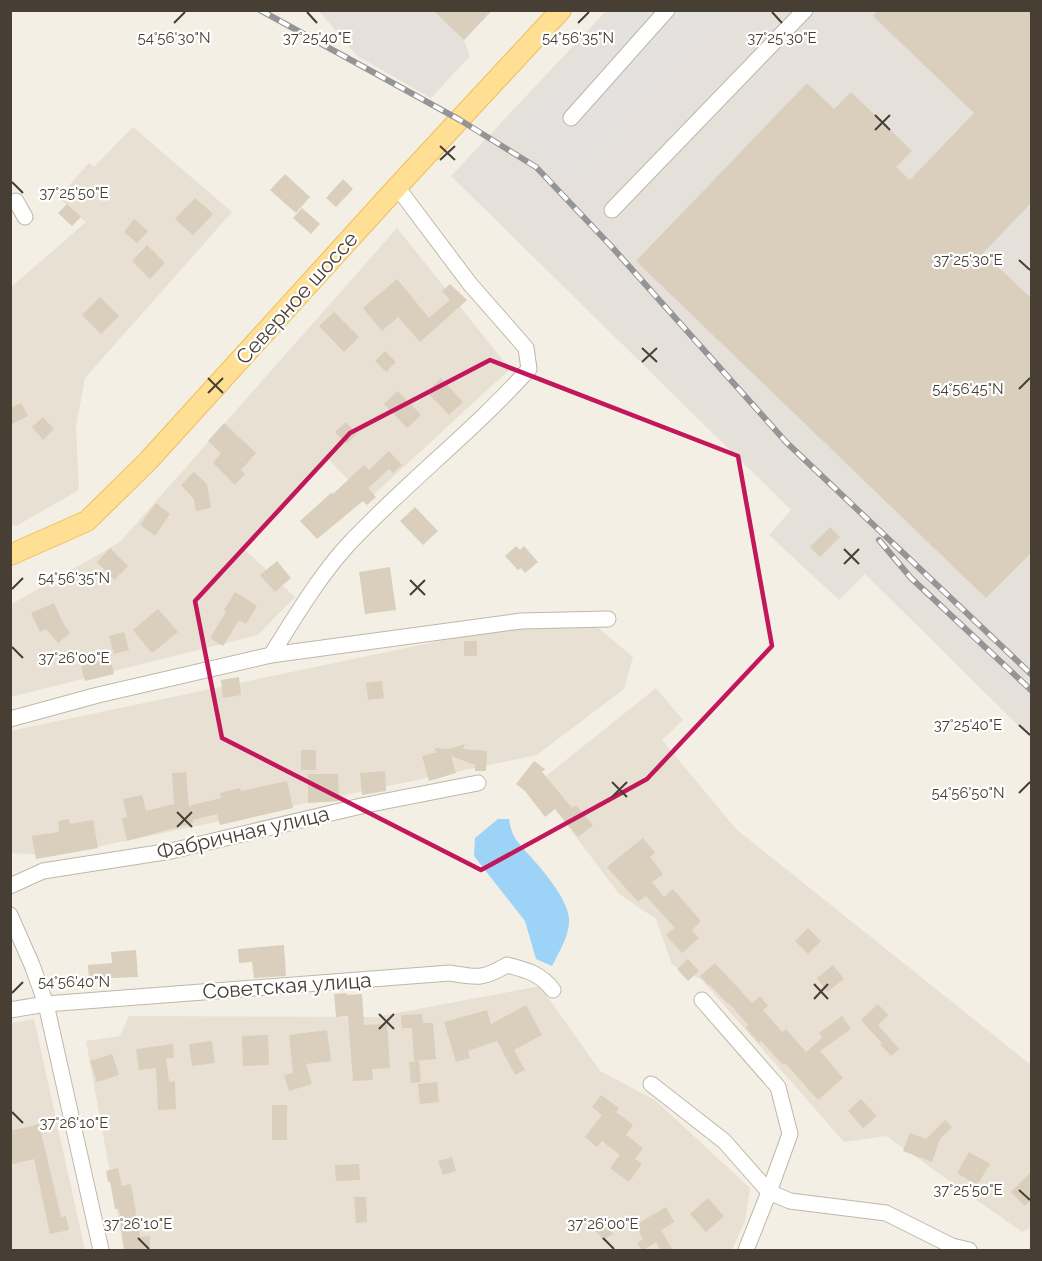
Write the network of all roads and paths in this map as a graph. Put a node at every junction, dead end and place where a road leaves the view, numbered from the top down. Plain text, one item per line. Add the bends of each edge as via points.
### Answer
1 (561, 10) edge
2 (667, 10) edge
3 (804, 10) edge
4 (572, 118) dead end
5 (397, 187) junction
6 (10, 203) edge
7 (612, 210) dead end
8 (25, 217) dead end
9 (10, 555) edge
10 (608, 619) dead end
11 (271, 655) junction
12 (10, 719) edge
13 (478, 783) dead end
14 (10, 886) edge
15 (10, 915) edge
16 (553, 990) dead end
17 (702, 1000) dead end
18 (46, 1004) junction
19 (10, 1010) edge
20 (651, 1084) dead end
21 (769, 1192) junction
22 (101, 1251) edge
23 (746, 1251) edge
24 (969, 1251) edge

1 - 5 main road, Северное шоссе
2 - 4 street
3 - 7 street
5 - 9 main road, Северное шоссе via 148,461 87,521
5 - 11 street via 470,284 526,348 529,369 344,549
6 - 8 street via 16,201
10 - 11 street via 521,621
11 - 12 street
13 - 14 street, Фабричная улица via 171,851 43,871
15 - 18 street
16 - 18 street, Советская улица via 545,979 507,965 481,977 450,973
17 - 21 street via 778,1087 790,1134
18 - 19 street, Советская улица
18 - 22 street
20 - 21 street via 724,1140
21 - 23 street
21 - 24 street via 790,1201 886,1212

